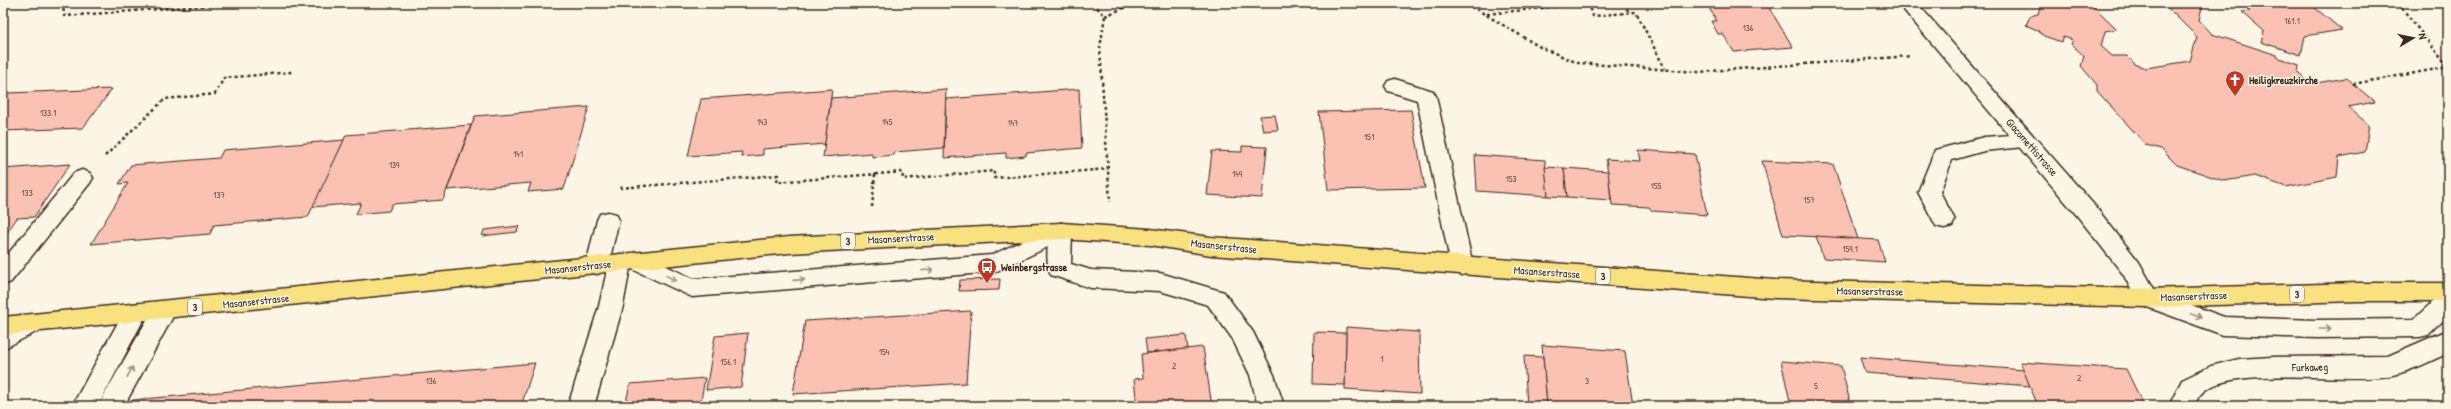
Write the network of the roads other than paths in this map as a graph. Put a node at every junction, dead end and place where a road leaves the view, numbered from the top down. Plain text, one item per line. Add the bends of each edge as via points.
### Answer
1 (1908, 3) edge
2 (1395, 86) dead end
3 (2026, 141) junction
4 (82, 178) road end
5 (608, 220) dead end
6 (1944, 220) dead end
7 (1061, 231) junction
8 (628, 262) junction
9 (597, 265) junction
10 (1462, 266) junction
11 (3, 276) edge
12 (2448, 292) edge
13 (2147, 298) junction
14 (2448, 301) edge
15 (164, 311) junction
16 (135, 313) junction
17 (30, 324) junction
18 (3, 326) edge
19 (3, 339) edge
20 (2448, 340) edge
21 (85, 406) edge
22 (111, 406) edge
23 (581, 406) edge
24 (1271, 406) edge
25 (2182, 406) edge

1 - 3 street, Giacomettistrasse
2 - 10 street via 1426,96
3 - 6 street via 1984,144 1943,155 1929,192
3 - 13 street, Giacomettistrasse via 2088,212 2131,268
4 - 11 street
5 - 9 street
7 - 8 main road, Masanserstrasse / 3 via 868,240
8 -> 7 street via 692,288 995,263
7 - 10 main road, Masanserstrasse / 3
7 - 24 street via 1059,269 1090,279 1160,282 1216,298 1241,332 1262,375
8 - 9 main road, Masanserstrasse / 3
8 - 23 street via 611,306
9 - 15 main road, Masanserstrasse / 3
10 - 13 main road, Masanserstrasse / 3 via 1775,289
12 - 13 main road, Masanserstrasse / 3
13 -> 14 street via 2223,326 2316,329 2420,328
15 - 16 main road, Masanserstrasse / 3
22 -> 15 street
16 - 17 main road, Masanserstrasse / 3
16 - 21 street
17 - 18 main road, Masanserstrasse / 3
17 - 19 street
20 - 25 street, Furkaweg via 2447,343 2387,366 2239,368 2205,377 2194,384 2186,392

